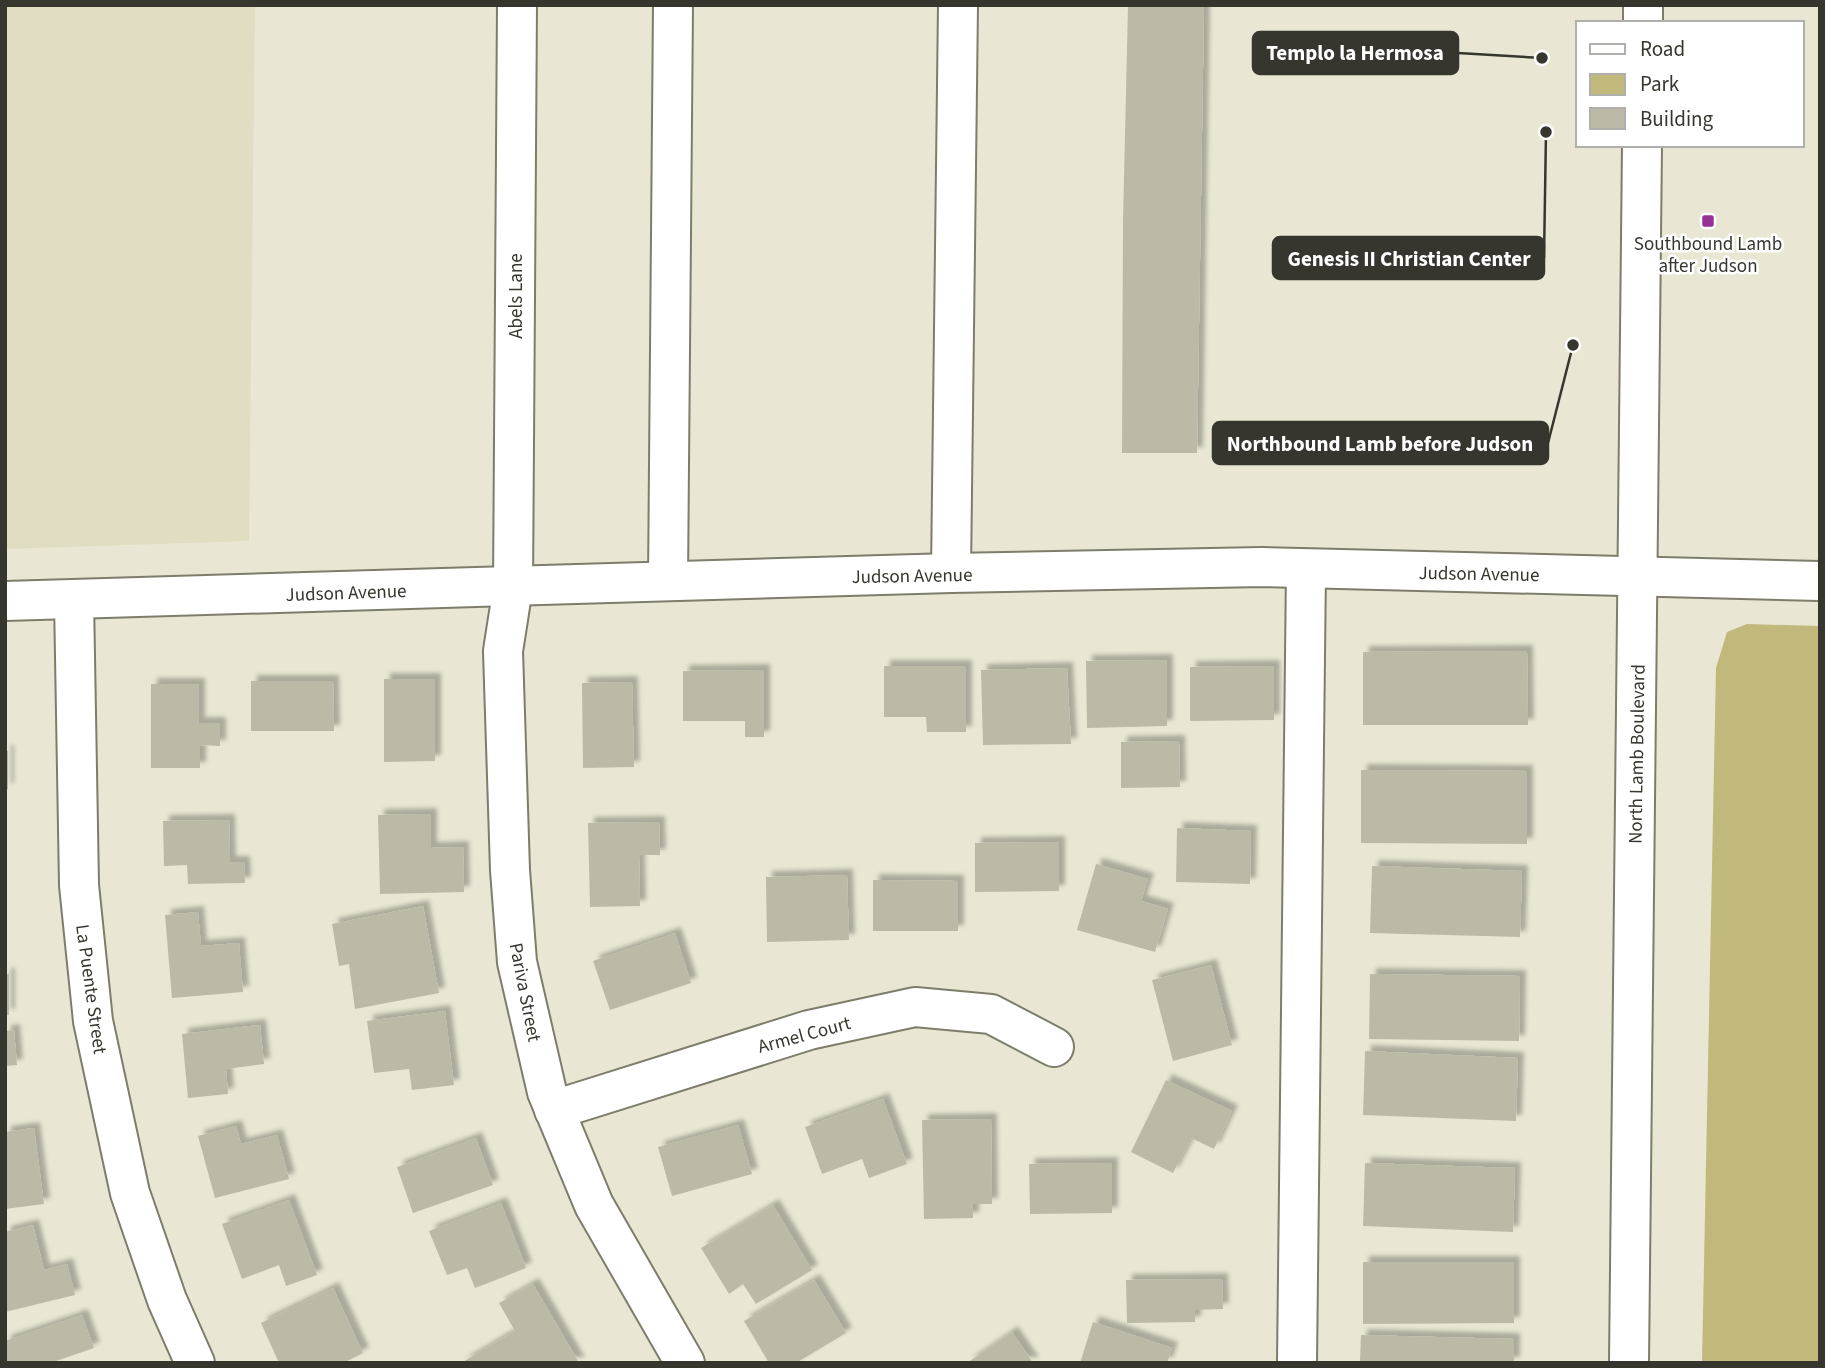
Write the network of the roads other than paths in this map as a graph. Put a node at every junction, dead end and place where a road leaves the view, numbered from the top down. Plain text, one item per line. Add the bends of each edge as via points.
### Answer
1 (517, 5) edge
2 (673, 5) edge
3 (958, 5) edge
4 (1642, 147) edge
5 (1306, 569) junction
6 (951, 573) junction
7 (1638, 576) junction
8 (668, 581) junction
9 (1820, 581) edge
10 (513, 587) junction
11 (74, 599) junction
12 (5, 601) edge
13 (1054, 1046) dead end
14 (554, 1110) junction
15 (195, 1363) edge
16 (685, 1363) edge
17 (1297, 1363) edge
18 (1629, 1363) edge

1 - 10 street, Abels Lane
2 - 8 street
3 - 6 street
4 - 7 street, North Lamb Boulevard
5 - 6 street, Judson Avenue
5 - 7 street, Judson Avenue
5 - 17 street
6 - 8 street, Judson Avenue
7 - 9 street, Judson Avenue
7 - 18 street, North Lamb Boulevard
8 - 10 street, Judson Avenue
10 - 11 street, Judson Avenue
10 - 14 street, Pariva Street via 503,651 517,962
11 - 12 street, Judson Avenue
11 - 15 street, La Puente Street via 79,885 93,1021 130,1193 167,1300
13 - 14 street, Armel Court via 991,1014 915,1007 809,1030
14 - 16 street, Pariva Street via 594,1205

